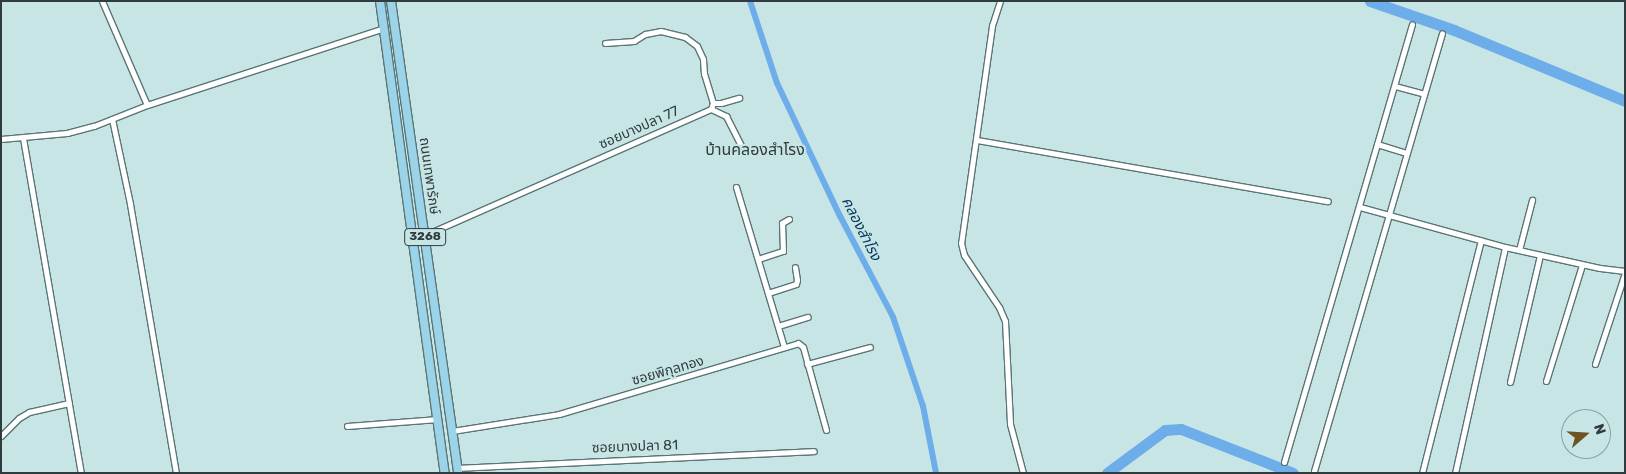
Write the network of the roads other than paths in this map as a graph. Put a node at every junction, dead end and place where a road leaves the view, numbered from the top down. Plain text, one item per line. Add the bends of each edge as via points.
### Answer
1 (102, 1) edge
2 (380, 1) edge
3 (391, 1) edge
4 (1000, 1) edge
5 (1412, 24) dead end
6 (384, 28) junction
7 (1442, 33) dead end
8 (605, 43) dead end
9 (1395, 86) junction
10 (1424, 94) junction
11 (739, 98) dead end
12 (147, 105) junction
13 (712, 106) junction
14 (112, 119) junction
15 (23, 138) junction
16 (1, 139) edge
17 (977, 140) junction
18 (1377, 144) junction
19 (755, 148) dead end
20 (1406, 152) junction
21 (736, 187) dead end
22 (1532, 200) dead end
23 (1328, 201) dead end
24 (1360, 208) junction
25 (1388, 214) junction
26 (789, 219) dead end
27 (424, 235) junction
28 (1482, 240) junction
29 (1505, 247) junction
30 (1519, 250) junction
31 (1540, 255) junction
32 (758, 259) junction
33 (1582, 264) junction
34 (795, 267) dead end
35 (1625, 272) edge
36 (432, 288) junction
37 (420, 291) junction
38 (768, 293) junction
39 (808, 317) dead end
40 (778, 326) junction
41 (784, 347) junction
42 (870, 347) dead end
43 (807, 364) junction
44 (1595, 364) dead end
45 (1546, 381) dead end
46 (1510, 382) dead end
47 (69, 403) junction
48 (438, 419) junction
49 (347, 426) dead end
50 (826, 430) dead end
51 (452, 431) junction
52 (1, 436) edge
53 (814, 451) dead end
54 (1284, 462) dead end
55 (458, 470) edge
56 (1314, 472) dead end
57 (81, 473) edge
58 (176, 473) edge
59 (445, 473) edge
60 (1023, 473) edge
61 (1422, 473) edge
62 (1455, 473) edge

1 - 12 street
2 - 6 main road, ถนนเทพารักษ์ / 3268
3 - 27 main road, ถนนเทพารักษ์ / 3268
4 - 17 street via 992,26
5 - 9 street
6 - 12 street
6 - 37 main road, ถนนเทพารักษ์ / 3268
7 - 10 street
8 - 13 street via 637,40 645,34 662,31 685,37 696,46 703,59
9 - 10 street
9 - 18 street
10 - 20 street
11 - 13 street, ซอยบางปลา 77
12 - 14 street
13 - 19 street via 726,116 743,150
13 - 27 street, ซอยบางปลา 77
14 - 15 street via 81,130
14 - 58 street via 130,204
15 - 16 street
15 - 47 street
17 - 23 street
17 - 60 street via 961,243 964,255 1005,321 1010,424
18 - 20 street
18 - 24 street
20 - 25 street
21 - 32 street
22 - 30 street
24 - 25 street
24 - 54 street
25 - 28 street
25 - 56 street
26 - 32 street via 782,223 783,250
27 - 36 main road, ถนนเทพารักษ์ / 3268
28 - 29 street
28 - 61 street
29 - 30 street
29 - 62 street
30 - 31 street
31 - 33 street
31 - 46 street
32 - 38 street
33 - 35 street
33 - 45 street
34 - 38 street via 796,284
35 - 44 street
36 - 37 main road
36 - 51 main road, ถนนเทพารักษ์ / 3268
37 - 48 main road, ถนนเทพารักษ์ / 3268
38 - 40 street
39 - 40 street
40 - 41 street
41 - 43 street, ซอยพิกุลทอง via 801,344
41 - 51 street, ซอยพิกุลทอง via 559,414
42 - 43 street
43 - 50 street, ซอยพิกุลทอง
47 - 52 street via 29,412
47 - 57 street
48 - 49 street
48 - 59 main road, ถนนเทพารักษ์ / 3268
51 - 55 main road, ถนนเทพารักษ์ / 3268
53 - 55 street, ซอยบางปลา 81

